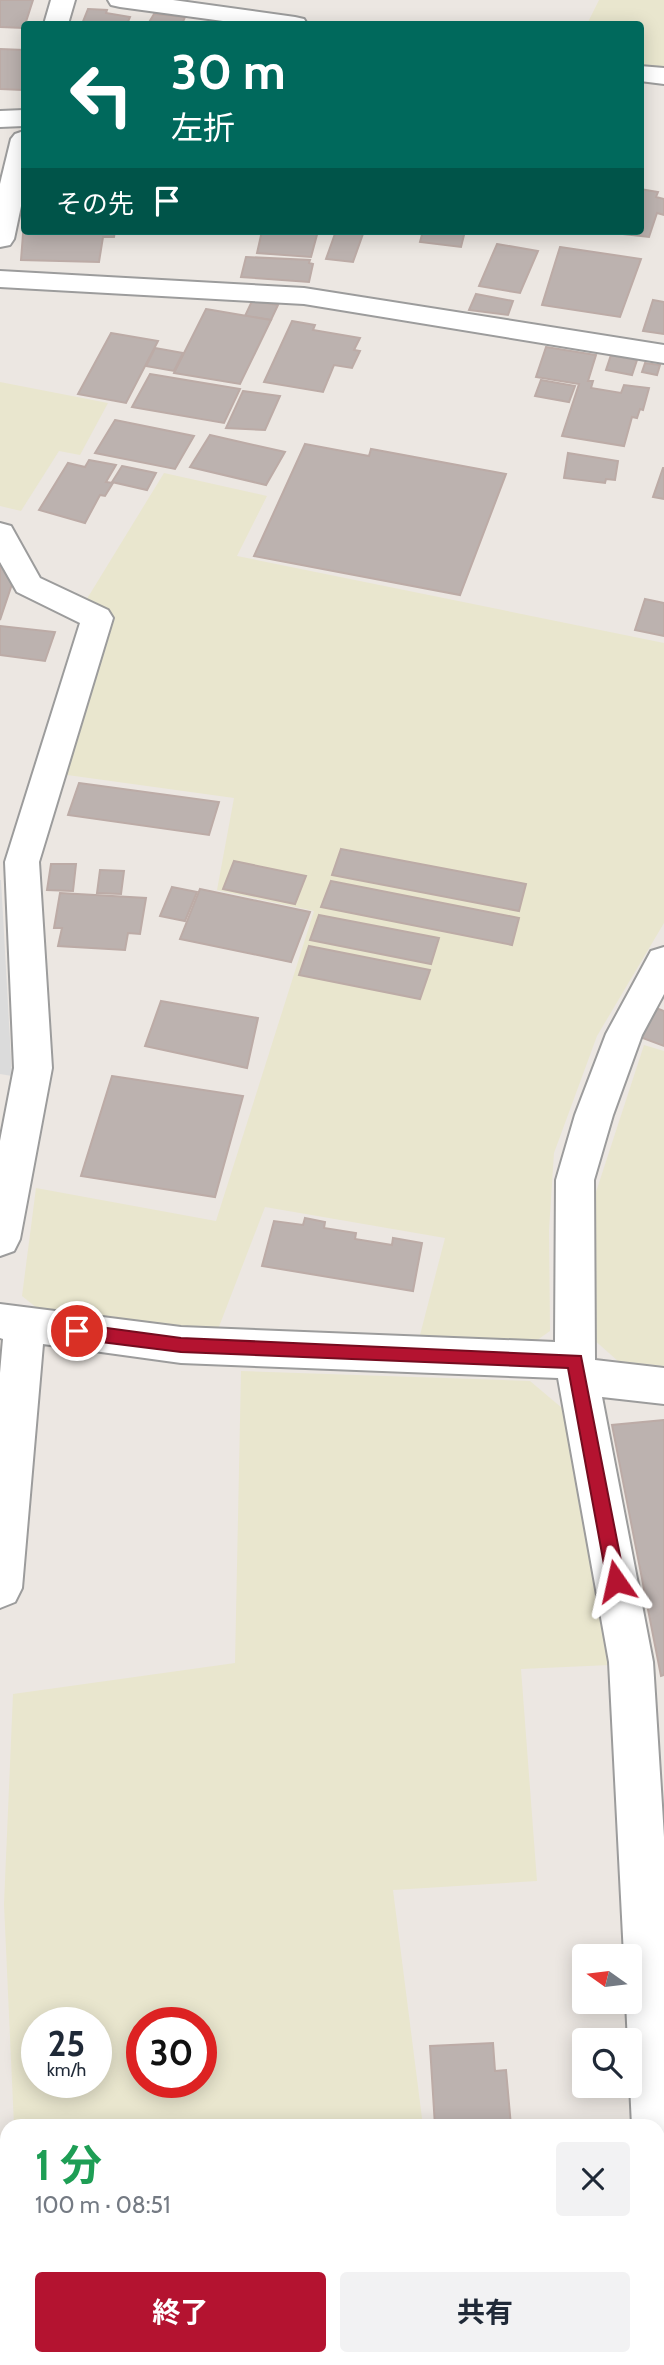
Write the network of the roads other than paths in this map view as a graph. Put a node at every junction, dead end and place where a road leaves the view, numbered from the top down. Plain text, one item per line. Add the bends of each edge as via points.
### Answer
1 (63, 0) edge
2 (120, 0) edge
3 (57, 21) edge
4 (273, 21) edge
5 (644, 74) edge
6 (664, 76) edge
7 (21, 118) edge
8 (0, 119) edge
9 (21, 152) edge
10 (0, 239) edge
11 (0, 279) edge
12 (664, 354) edge
13 (0, 533) edge
14 (664, 961) edge
15 (0, 1238) edge
16 (13, 1323) edge
17 (577, 1368) junction
18 (664, 1386) edge
19 (0, 1588) edge
20 (657, 2119) edge

1 - 3 street
2 - 4 street
5 - 6 street
7 - 8 street
9 - 10 street
11 - 12 street via 304,296
13 - 15 street via 28,585 97,618 22,862 33,1068
14 - 17 street via 624,1034 575,1180
16 - 17 street via 181,1345
16 - 19 street
17 - 18 street
17 - 20 street via 631,1661

